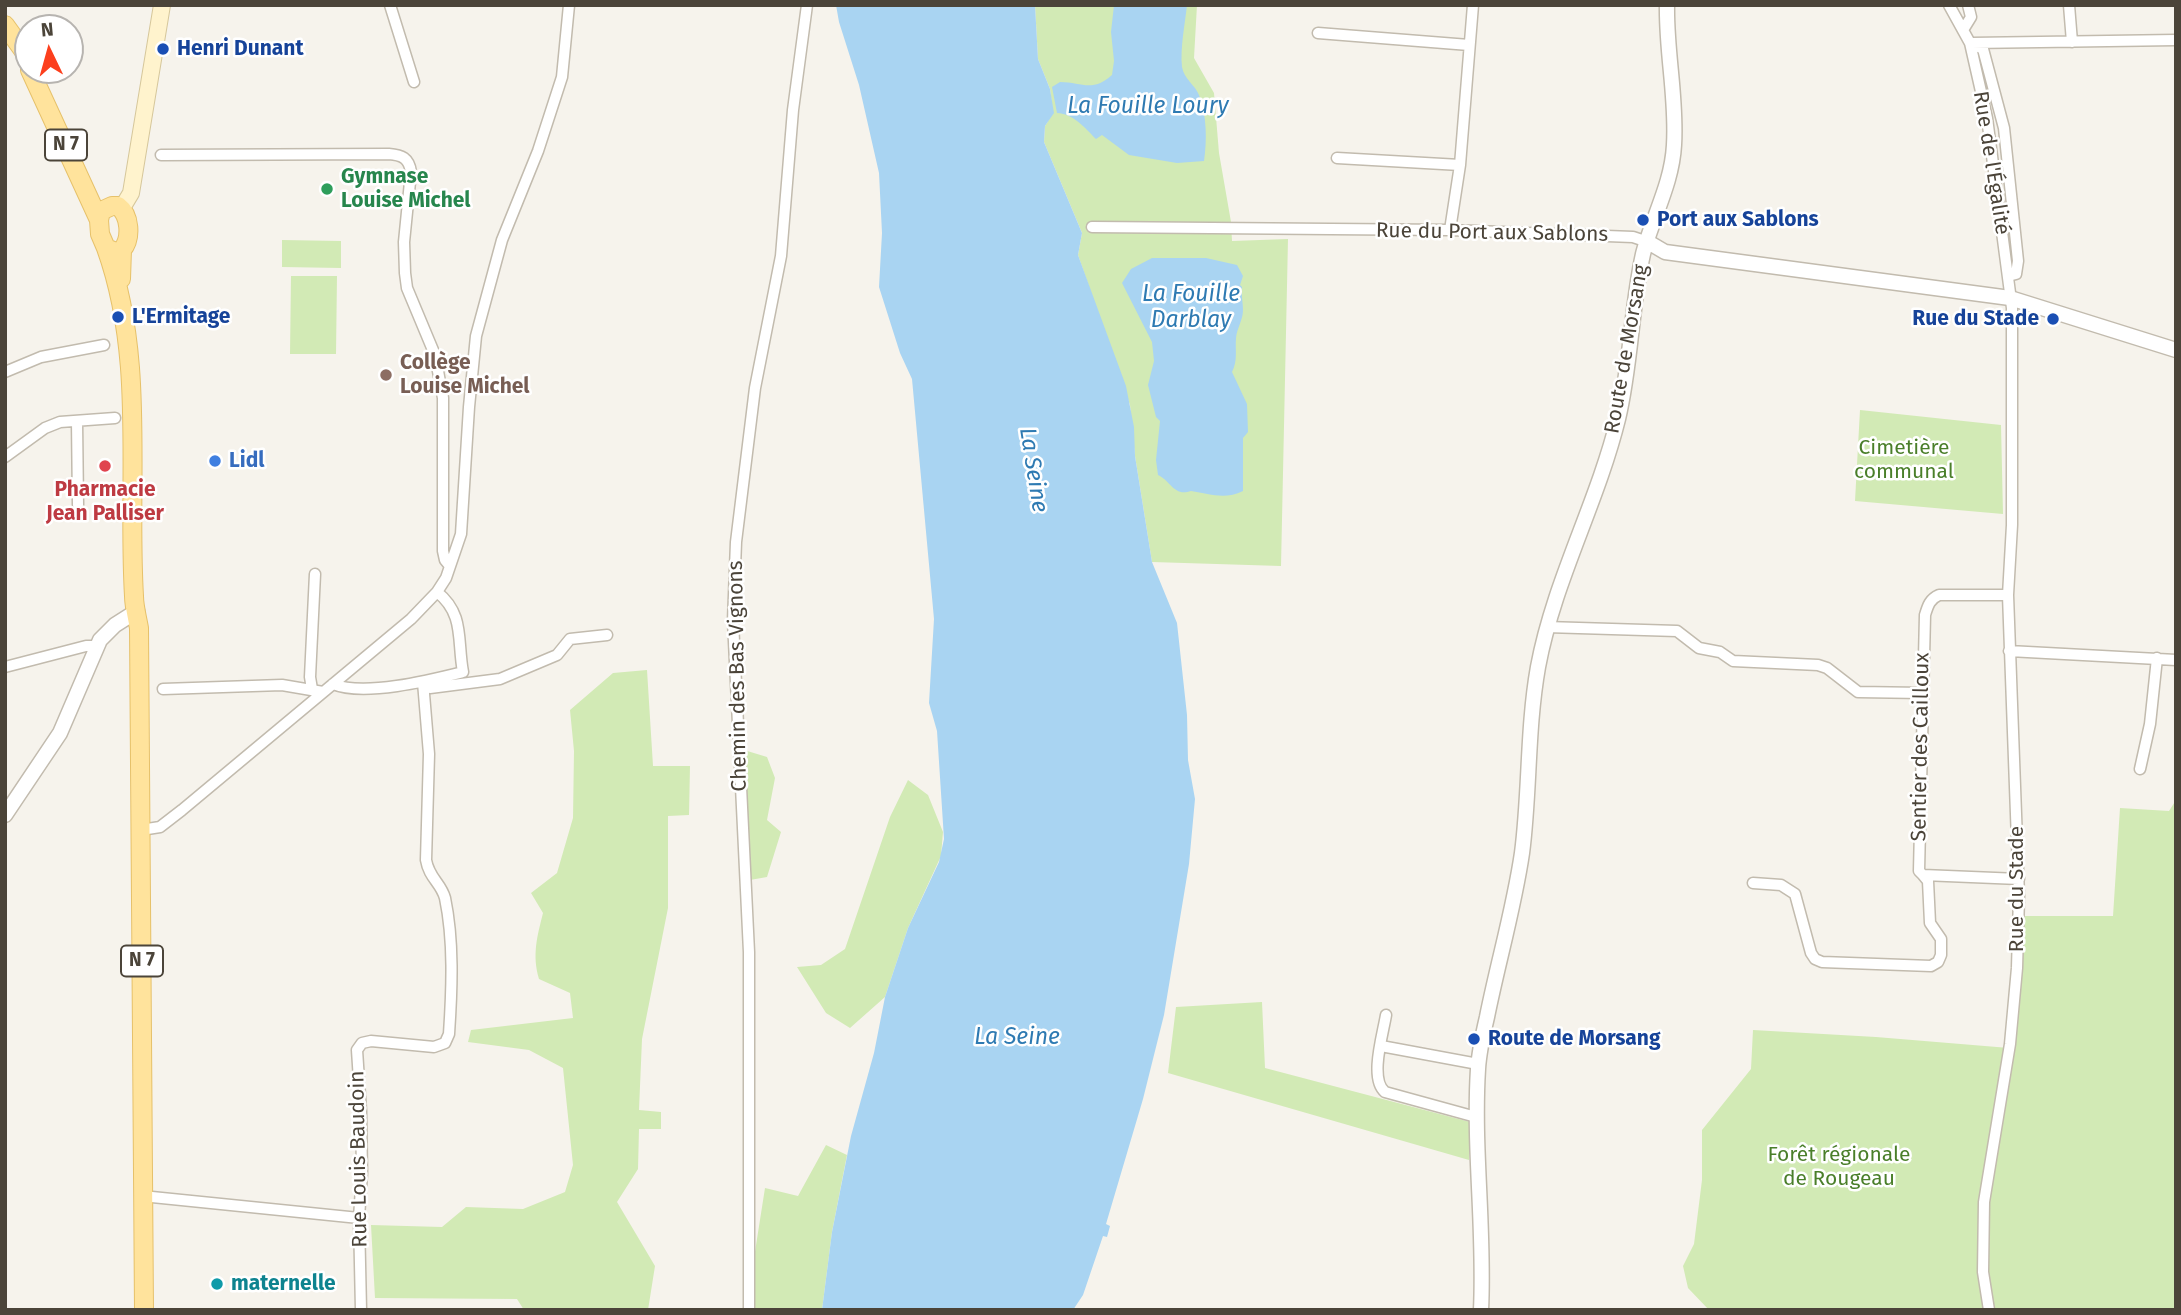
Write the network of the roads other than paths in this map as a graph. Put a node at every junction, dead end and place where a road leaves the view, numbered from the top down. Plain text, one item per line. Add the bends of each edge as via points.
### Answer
1 (162, 5) edge
2 (390, 5) edge
3 (569, 5) edge
4 (807, 5) edge
5 (1473, 5) edge
6 (1667, 5) edge
7 (1949, 5) edge
8 (1968, 5) edge
9 (2069, 5) edge
10 (1963, 30) junction
11 (1318, 33) dead end
12 (2176, 40) edge
13 (2072, 42) junction
14 (1970, 43) junction
15 (1469, 46) junction
16 (414, 82) dead end
17 (37, 84) edge
18 (45, 84) edge
19 (161, 155) dead end
20 (1337, 158) dead end
21 (1460, 165) junction
22 (122, 208) junction
23 (100, 216) junction
24 (1092, 227) dead end
25 (1450, 230) junction
26 (1648, 242) junction
27 (114, 249) junction
28 (2010, 298) junction
29 (104, 345) dead end
30 (2176, 350) edge
31 (5, 372) edge
32 (115, 418) dead end
33 (77, 421) junction
34 (5, 457) edge
35 (78, 505) dead end
36 (450, 566) junction
37 (315, 574) dead end
38 (437, 592) junction
39 (2008, 595) junction
40 (137, 611) junction
41 (1546, 627) junction
42 (607, 635) dead end
43 (97, 646) junction
44 (2009, 651) junction
45 (2157, 658) junction
46 (2176, 660) edge
47 (5, 667) edge
48 (423, 682) junction
49 (333, 684) junction
50 (163, 689) dead end
51 (318, 691) junction
52 (1923, 693) junction
53 (2140, 769) dead end
54 (5, 815) edge
55 (141, 830) junction
56 (1923, 875) junction
57 (2019, 879) junction
58 (1753, 883) dead end
59 (1387, 1015) dead end
60 (1381, 1046) junction
61 (1478, 1064) junction
62 (1476, 1117) junction
63 (142, 1196) junction
64 (359, 1218) junction
65 (144, 1310) edge
66 (361, 1310) edge
67 (749, 1310) edge
68 (1481, 1310) edge
69 (1989, 1310) edge

1 - 22 main road via 131,193
2 - 16 street
3 - 36 street via 562,77 502,240 476,336 463,519
4 - 67 street, Chemin des Bas Vignons via 781,256 755,388 734,571 749,952
5 - 15 street
6 - 26 street, Route de Morsang via 1674,150
7 - 10 street, Rue de l'Égalité
8 - 10 street via 1970,17
9 - 13 street
10 - 14 street, Rue de l'Égalité
11 - 15 street
12 - 13 street
13 - 14 street
14 - 28 street, Rue de l'Égalité via 1986,118
15 - 21 street
17 - 23 main road, N 7
18 - 23 main road, N 7 via 96,187
19 - 36 street via 389,154 408,161 405,273 435,355 443,398 443,551
20 - 21 street
21 - 25 street
22 - 23 main road via 112,206
22 - 27 main road, N 7 via 128,239
23 - 27 main road, N 7 via 100,234
24 - 25 street, Rue du Port aux Sablons
25 - 26 street, Rue du Port aux Sablons via 1633,237
26 - 28 street, Rue du Port aux Sablons via 1665,252
26 - 41 street, Route de Morsang via 1618,419
27 - 40 main road, N 7 via 128,357
28 - 30 street, Rue du Port aux Sablons
28 - 39 street, Rue du Stade via 2012,525
29 - 31 street via 41,357
32 - 33 street
33 - 34 street via 45,428
33 - 35 street
36 - 38 street
37 - 51 street via 310,677
38 - 48 street via 454,611 463,672
38 - 49 street
39 - 44 street, Rue du Stade
39 - 52 street, Sentier des Cailloux via 1932,598 1925,615
40 - 43 street via 115,625
40 - 55 main road, N 7
41 - 52 street via 1676,631 1699,648 1720,652 1733,661 1818,665 1858,692
41 - 61 street, Route de Morsang via 1532,706 1522,851
42 - 48 street via 570,639 557,655 500,679 430,688
43 - 47 street
43 - 54 street via 60,733
44 - 45 street
44 - 57 street, Rue du Stade
45 - 46 street
45 - 53 street
48 - 49 street via 357,688
48 - 64 street, Rue Louis Baudoin via 429,754 426,860 446,905 451,969 449,1034 445,1043 434,1047 371,1041 359,1046
49 - 51 street
50 - 51 street via 257,685
51 - 55 street via 166,824
52 - 56 street, Sentier des Cailloux via 1919,872
55 - 63 main road, N 7
56 - 57 street
56 - 58 street, Sentier des Cailloux via 1928,881 1930,923 1942,947 1938,962 1931,966 1822,962 1811,953 1796,894 1781,885
57 - 69 street, Rue du Stade via 2010,1044 1984,1202 1983,1272
59 - 60 street
60 - 61 street
60 - 62 street via 1376,1077 1382,1091
61 - 62 street, Route de Morsang
62 - 68 street, Route de Morsang via 1483,1247
63 - 64 street
63 - 65 main road, N 7
64 - 66 street, Rue Louis Baudoin

